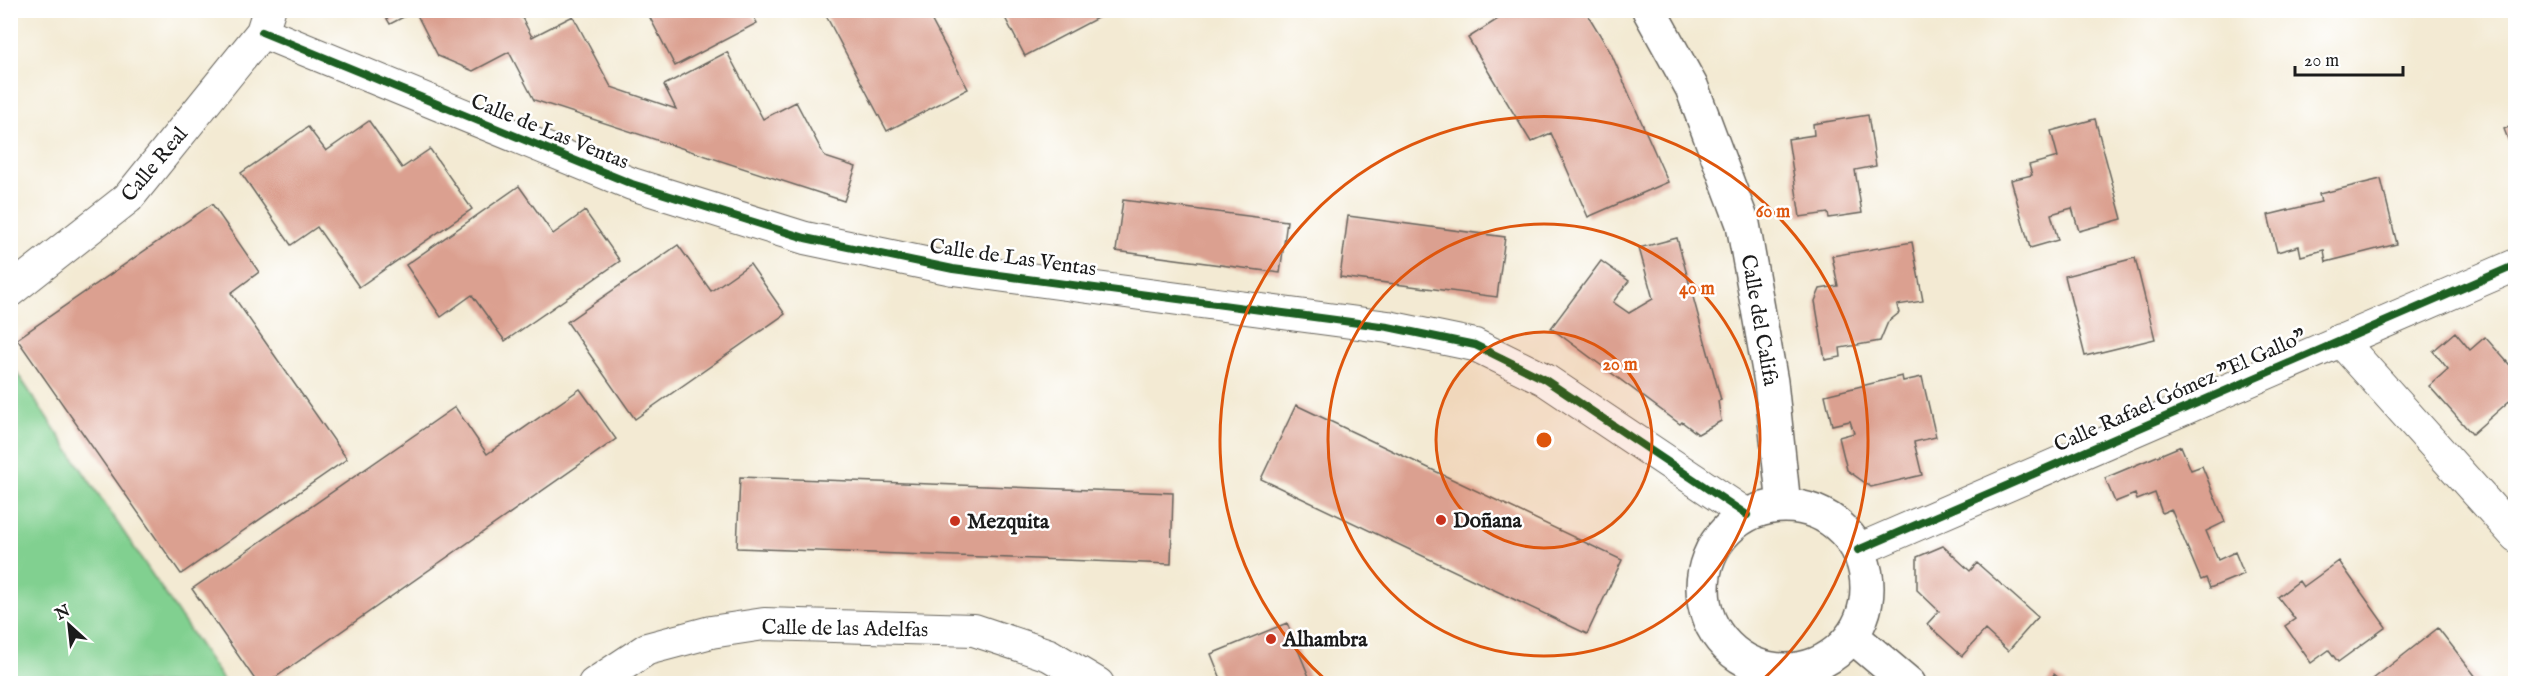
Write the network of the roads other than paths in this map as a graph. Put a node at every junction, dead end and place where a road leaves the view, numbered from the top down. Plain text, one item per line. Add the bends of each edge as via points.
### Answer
1 (1648, 10) edge
2 (265, 21) edge
3 (2516, 265) edge
4 (10, 291) edge
5 (2340, 340) junction
6 (1784, 506) junction
7 (1747, 515) junction
8 (2516, 536) edge
9 (1858, 550) junction
10 (1852, 636) junction
11 (594, 684) edge
12 (1098, 684) edge
13 (1909, 684) edge

1 - 6 street, Calle del Califa via 1692,88 1743,224 1771,382
2 - 4 street, Calle Real via 128,198
2 - 7 street, Calle de Las Ventas via 632,184 805,238 953,269 1388,327 1475,345 1544,379
3 - 5 street, Calle Rafael Gómez "El Gallo"
5 - 8 street
5 - 9 street, Calle Rafael Gómez "El Gallo"
6 - 7 street
6 - 9 street via 1800,507 1828,518 1850,537
7 - 10 street via 1716,544 1703,584 1704,605 1723,642 1739,656 1779,670 1800,669 1820,662
9 - 10 street via 1866,571 1868,594
10 - 13 street
11 - 12 street, Calle de las Adelfas via 647,649 711,632 764,624 974,630 1049,655

